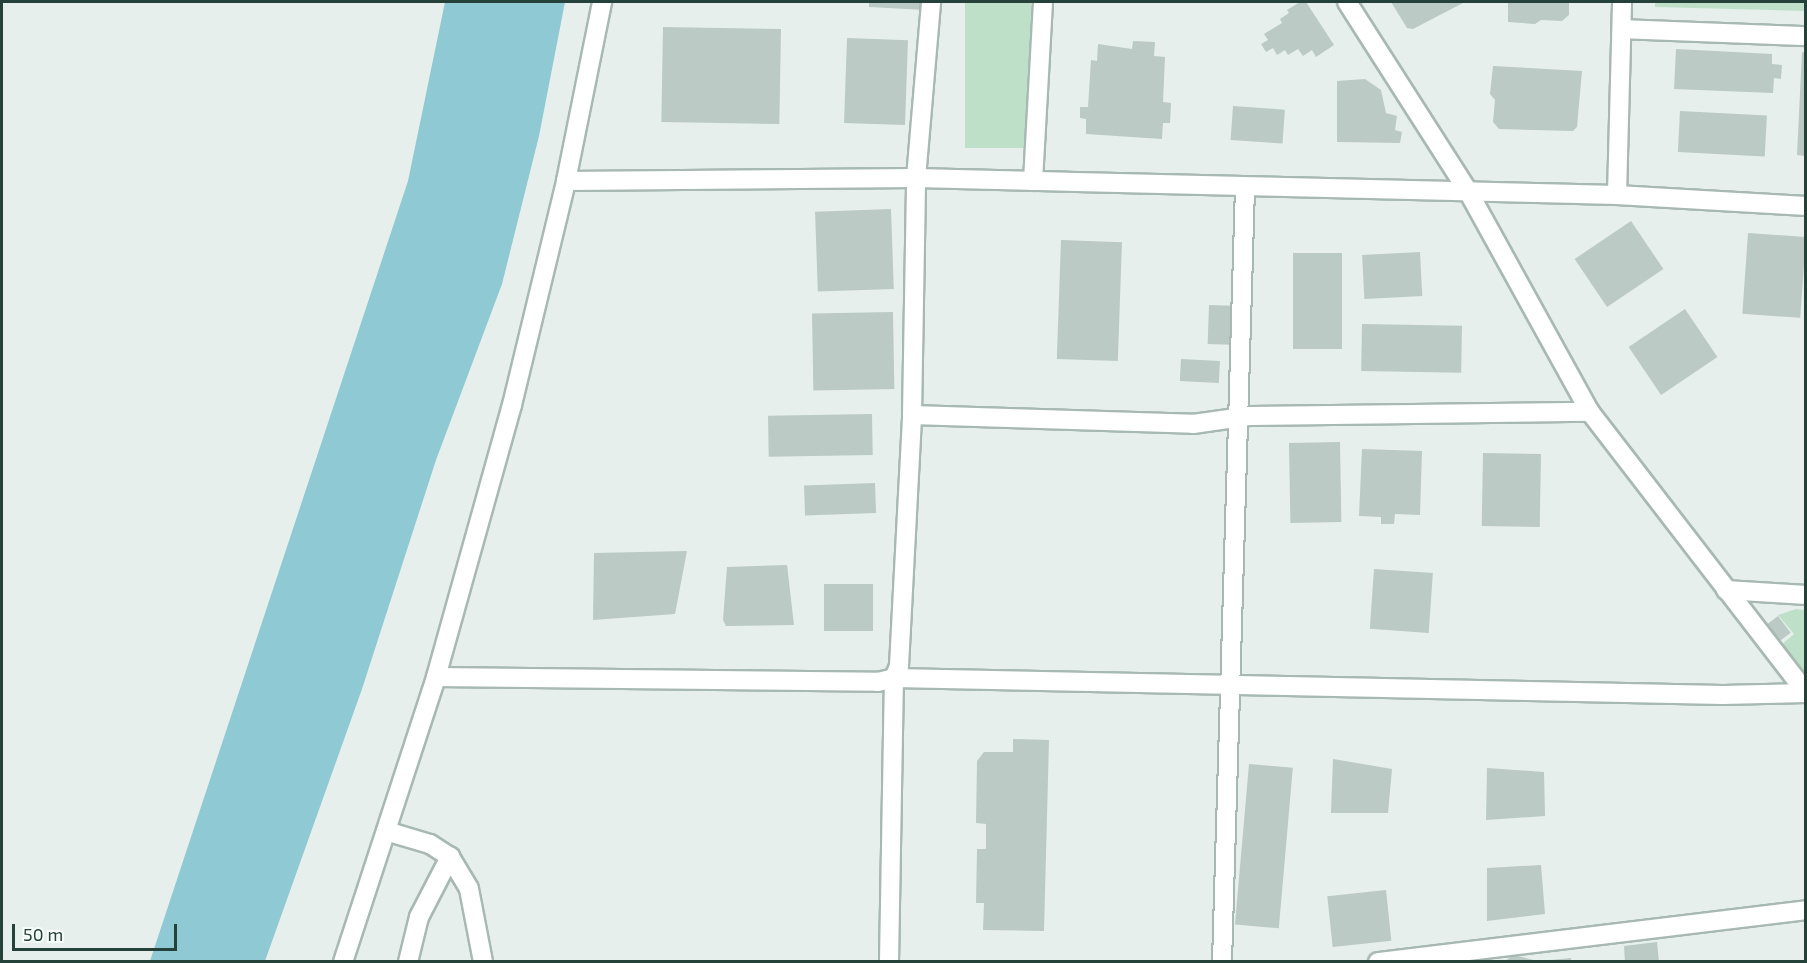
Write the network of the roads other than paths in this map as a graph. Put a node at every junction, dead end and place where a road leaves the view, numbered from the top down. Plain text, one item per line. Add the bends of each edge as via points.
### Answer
1 (602, 2) edge
2 (931, 2) edge
3 (1043, 2) edge
4 (1347, 2) edge
5 (1622, 2) edge
6 (1622, 29) junction
7 (1806, 36) edge
8 (916, 178) junction
9 (566, 181) junction
10 (1033, 181) junction
11 (1245, 189) junction
12 (1469, 193) junction
13 (1617, 195) junction
14 (1806, 206) edge
15 (1590, 412) junction
16 (912, 415) junction
17 (1236, 418) junction
18 (1726, 590) junction
19 (1806, 594) edge
20 (436, 677) junction
21 (894, 678) junction
22 (1229, 685) junction
23 (1806, 692) edge
24 (386, 831) junction
25 (450, 857) junction
26 (1806, 910) edge
27 (343, 962) edge
28 (408, 962) edge
29 (483, 962) edge
30 (889, 962) edge
31 (1222, 962) edge
32 (1378, 962) edge

1 - 9 street
2 - 8 street
3 - 10 street
4 - 12 street
5 - 6 street
6 - 7 street
6 - 13 street
8 - 9 street
8 - 10 street
8 - 16 street
9 - 20 street via 512,405
10 - 11 street
11 - 12 street
11 - 17 street
12 - 13 street
12 - 15 street
13 - 14 street
15 - 17 street
15 - 18 street
16 - 17 street via 1193,424
16 - 21 street via 899,666
17 - 22 street
18 - 19 street
18 - 23 street
20 - 21 street via 878,682
20 - 24 street
21 - 22 street
21 - 30 street
22 - 23 street via 1712,695
22 - 31 street
24 - 25 street via 430,844
24 - 27 street
25 - 28 street via 419,917
25 - 29 street via 470,889
26 - 32 street

